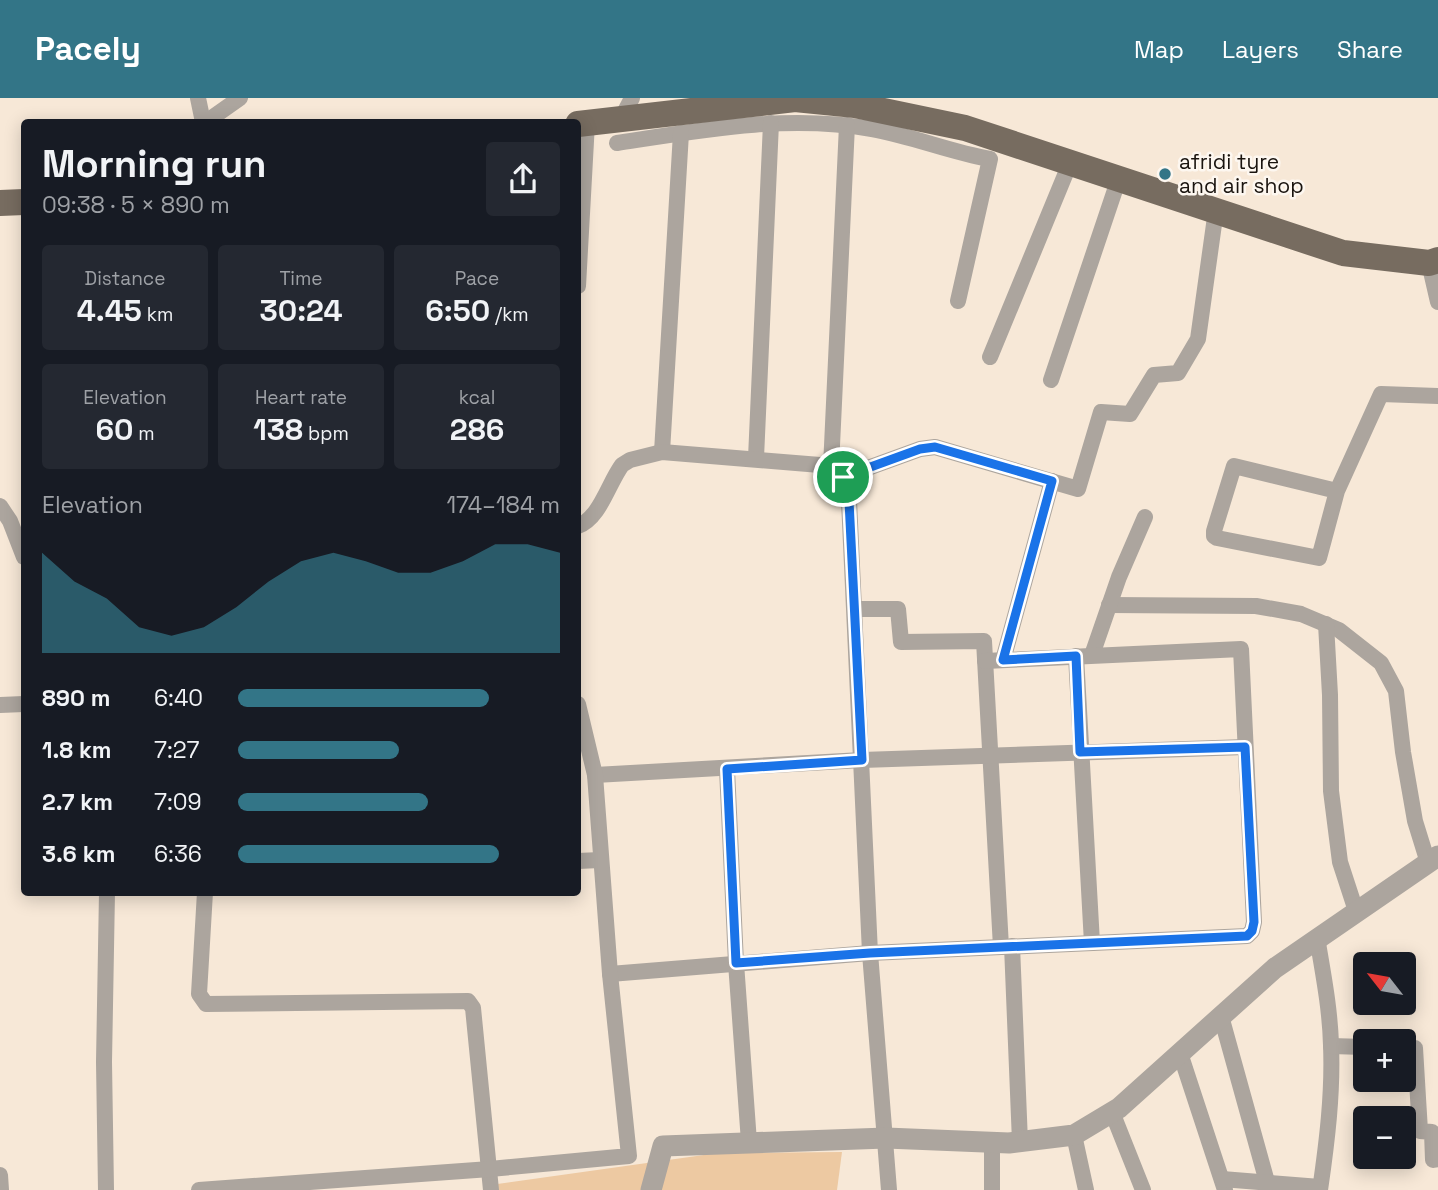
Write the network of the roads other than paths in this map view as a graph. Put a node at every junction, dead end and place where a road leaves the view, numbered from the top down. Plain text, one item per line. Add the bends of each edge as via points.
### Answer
1 (198, 98) edge
2 (240, 98) edge
3 (827, 100) edge
4 (204, 119) edge
5 (209, 119) edge
6 (623, 120) edge
7 (582, 123) edge
8 (771, 123) junction
9 (847, 125) junction
10 (681, 133) junction
11 (1070, 163) junction
12 (581, 164) edge
13 (1119, 178) junction
14 (0, 202) edge
15 (21, 202) edge
16 (1216, 210) junction
17 (1434, 262) edge
18 (958, 301) dead end
19 (1438, 302) edge
20 (990, 357) dead end
21 (1051, 380) dead end
22 (1438, 396) edge
23 (662, 453) junction
24 (756, 458) junction
25 (837, 472) junction
26 (1052, 481) junction
27 (1337, 491) junction
28 (0, 506) edge
29 (1145, 517) dead end
30 (581, 525) edge
31 (21, 548) edge
32 (1110, 605) junction
33 (855, 609) junction
34 (1326, 624) junction
35 (1084, 655) junction
36 (1003, 660) junction
37 (985, 661) junction
38 (21, 704) edge
39 (0, 705) edge
40 (581, 717) edge
41 (1245, 747) junction
42 (1080, 752) junction
43 (991, 755) junction
44 (862, 760) junction
45 (727, 769) junction
46 (594, 775) junction
47 (600, 860) junction
48 (1433, 860) edge
49 (581, 861) edge
50 (107, 896) edge
51 (205, 896) edge
52 (1356, 911) junction
53 (1317, 937) junction
54 (1092, 943) junction
55 (1006, 947) junction
56 (870, 953) junction
57 (736, 963) junction
58 (610, 974) junction
59 (1221, 1016) junction
60 (1331, 1046) junction
61 (1353, 1046) edge
62 (1180, 1053) junction
63 (1416, 1064) edge
64 (1112, 1112) junction
65 (1074, 1135) junction
66 (886, 1138) junction
67 (749, 1142) junction
68 (1020, 1142) junction
69 (992, 1143) junction
70 (1438, 1159) edge
71 (490, 1169) junction
72 (0, 1175) edge
73 (418, 1182) edge
74 (1267, 1182) junction
75 (1223, 1184) edge
76 (1320, 1189) edge
77 (1, 1190) edge
78 (106, 1190) edge
79 (202, 1190) edge
80 (491, 1190) edge
81 (651, 1190) edge
82 (889, 1190) edge
83 (992, 1190) edge
84 (1086, 1190) edge
85 (1143, 1190) edge

1 - 4 street
2 - 5 street
3 - 6 main road via 795,99
3 - 11 main road via 965,128
6 - 7 main road
6 - 10 street
7 - 12 street
8 - 9 street
8 - 10 street
8 - 24 street
9 - 18 street via 990,159
9 - 25 street
10 - 23 street
11 - 13 main road
11 - 20 street
13 - 16 main road
13 - 21 street
14 - 15 main road
16 - 17 main road via 1343,253
16 - 26 street via 1198,340 1185,362 1178,373 1153,375 1130,414 1101,412 1078,489
17 - 19 street
22 - 27 street via 1381,394
23 - 24 street
23 - 30 street via 622,465 593,515
24 - 25 street
25 - 26 street via 935,447
25 - 33 street via 849,501
26 - 36 street
27 - 27 street via 1234,466 1214,536 1319,558
28 - 31 street
29 - 32 street
32 - 34 street via 1256,606
32 - 35 street
33 - 37 street via 898,609 901,642 984,641
33 - 44 street
34 - 48 street via 1381,663 1396,691 1413,810
34 - 52 street via 1331,791 1340,862
35 - 36 street
35 - 41 street via 1241,649
35 - 42 street
36 - 37 street
37 - 43 street
38 - 39 street
40 - 46 street
41 - 42 street
41 - 54 street via 1252,931 1247,936
42 - 43 street
42 - 54 street
43 - 44 street
43 - 55 street
44 - 45 street
44 - 56 street
45 - 46 street
45 - 57 street
46 - 47 street
47 - 49 street
47 - 58 street
48 - 52 street
50 - 78 street
51 - 71 street via 198,994 206,1004 468,1001
52 - 53 street
53 - 59 street
53 - 60 street
54 - 55 street
55 - 56 street
55 - 68 street
56 - 57 street
56 - 66 street
57 - 58 street
57 - 67 street
58 - 71 street via 629,1156
59 - 62 street
59 - 74 street
60 - 61 street
60 - 76 street
62 - 64 street
62 - 75 street
63 - 70 street via 1420,1130 1432,1132 1433,1160
64 - 65 street
64 - 85 street
65 - 68 street
65 - 84 street
66 - 67 street
66 - 69 street
66 - 82 street
67 - 81 street via 663,1146
68 - 69 street
69 - 83 street
71 - 73 street
71 - 80 street
72 - 77 street
73 - 79 street
74 - 75 street
74 - 76 street

